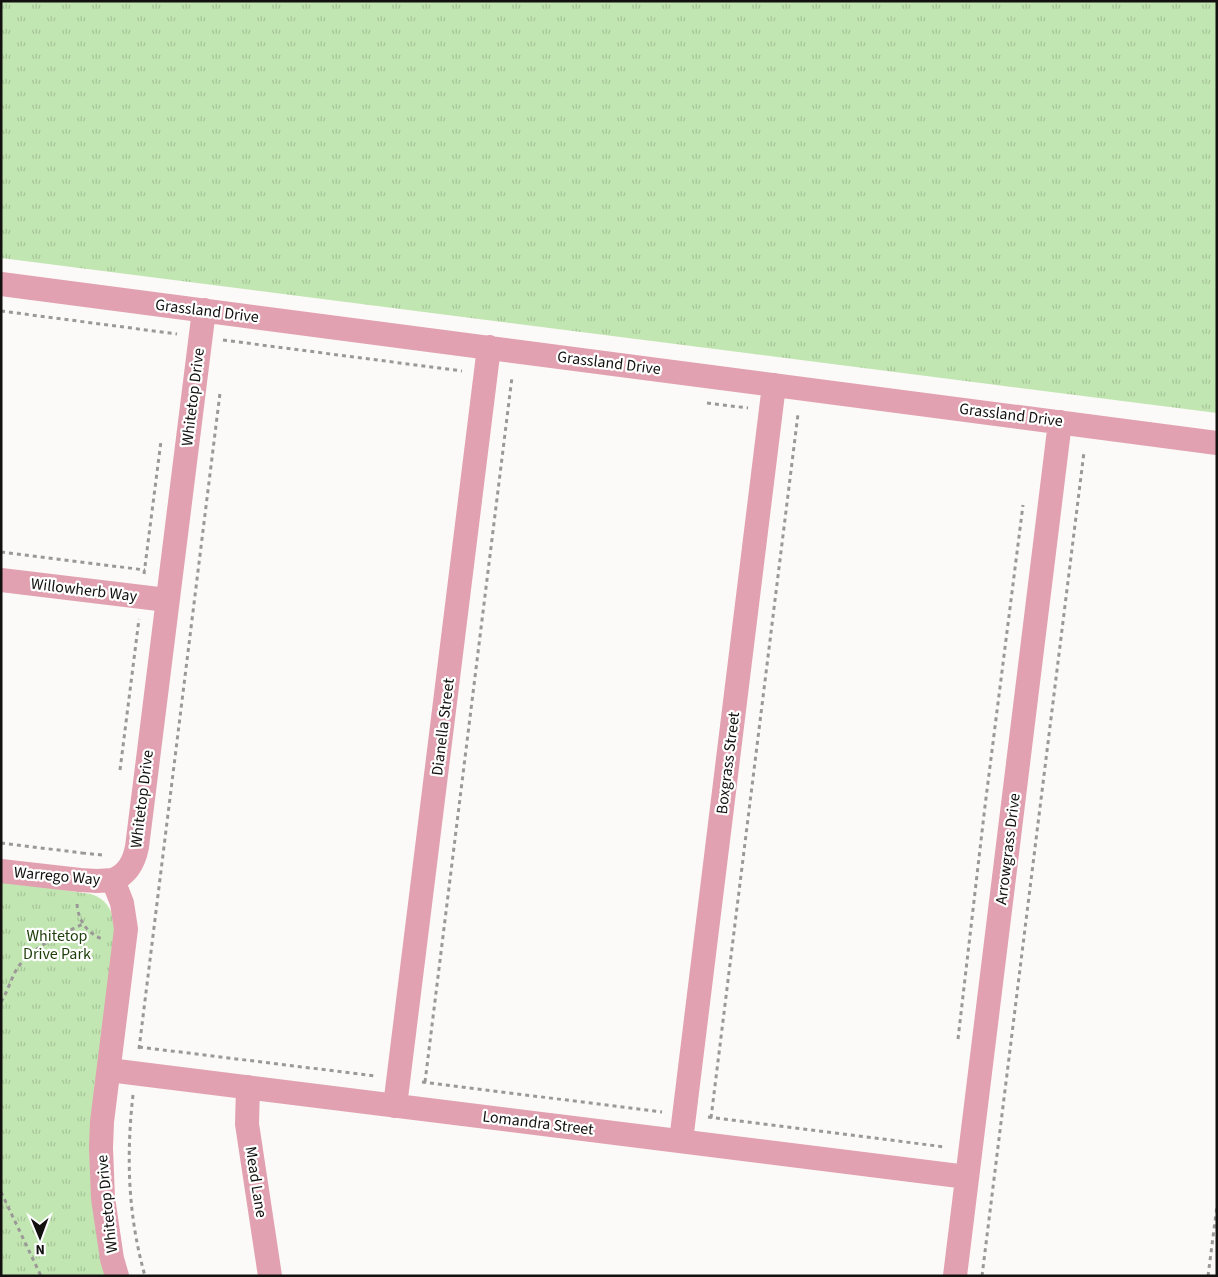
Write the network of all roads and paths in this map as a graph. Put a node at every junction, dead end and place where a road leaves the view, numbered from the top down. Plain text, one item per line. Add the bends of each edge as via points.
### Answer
1 (1, 284) edge
2 (204, 310) junction
3 (227, 340) dead end
4 (489, 347) junction
5 (225, 350) dead end
6 (512, 377) dead end
7 (774, 385) junction
8 (220, 390) dead end
9 (798, 414) dead end
10 (1060, 422) junction
11 (1217, 443) edge
12 (1084, 452) dead end
13 (1024, 503) dead end
14 (1, 552) edge
15 (145, 570) dead end
16 (1, 580) edge
17 (168, 600) junction
18 (1, 871) edge
19 (113, 880) junction
20 (82, 924) dead end
21 (1, 1002) edge
22 (958, 1040) dead end
23 (139, 1047) junction
24 (109, 1070) junction
25 (136, 1073) junction
26 (398, 1079) junction
27 (426, 1082) junction
28 (248, 1087) junction
29 (396, 1106) junction
30 (684, 1115) junction
31 (711, 1118) junction
32 (681, 1141) junction
33 (942, 1173) junction
34 (967, 1176) junction
35 (1, 1192) edge
36 (1217, 1206) edge
37 (41, 1276) edge
38 (117, 1276) edge
39 (145, 1276) edge
40 (270, 1276) edge
41 (955, 1276) edge
42 (982, 1276) edge
43 (1208, 1276) edge

1 - 2 street, Grassland Drive
2 - 4 street, Grassland Drive
2 - 17 street, Whitetop Drive
3 - 5 path
4 - 7 street, Grassland Drive
4 - 26 street, Dianella Street
6 - 27 path
7 - 10 street, Grassland Drive
7 - 30 street, Boxgrass Street
8 - 23 path
9 - 31 path
10 - 11 street, Grassland Drive
10 - 34 street, Arrowgrass Drive
12 - 42 path
13 - 22 path
14 - 15 path
16 - 17 street, Willowherb Way
17 - 19 street, Whitetop Drive via 137,847 129,868
18 - 19 street, Warrego Way via 88,881
19 - 24 street, Whitetop Drive via 122,903 126,928
20 - 21 path via 52,939 27,957 12,977
23 - 25 path
23 - 26 path
24 - 25 street, Lomandra Street
24 - 38 street, Whitetop Drive via 100,1169 106,1227
25 - 28 street, Lomandra Street
25 - 39 path via 129,1178
26 - 27 path
26 - 29 street, Dianella Street
27 - 30 path
28 - 29 street, Lomandra Street
28 - 40 street, Mead Lane via 247,1124
29 - 32 street, Lomandra Street
30 - 31 path
30 - 32 street, Boxgrass Street
31 - 33 path via 945,1147
32 - 33 street, Lomandra Street
33 - 34 street, Lomandra Street
34 - 41 street, Arrowgrass Drive
35 - 37 path
36 - 43 path

